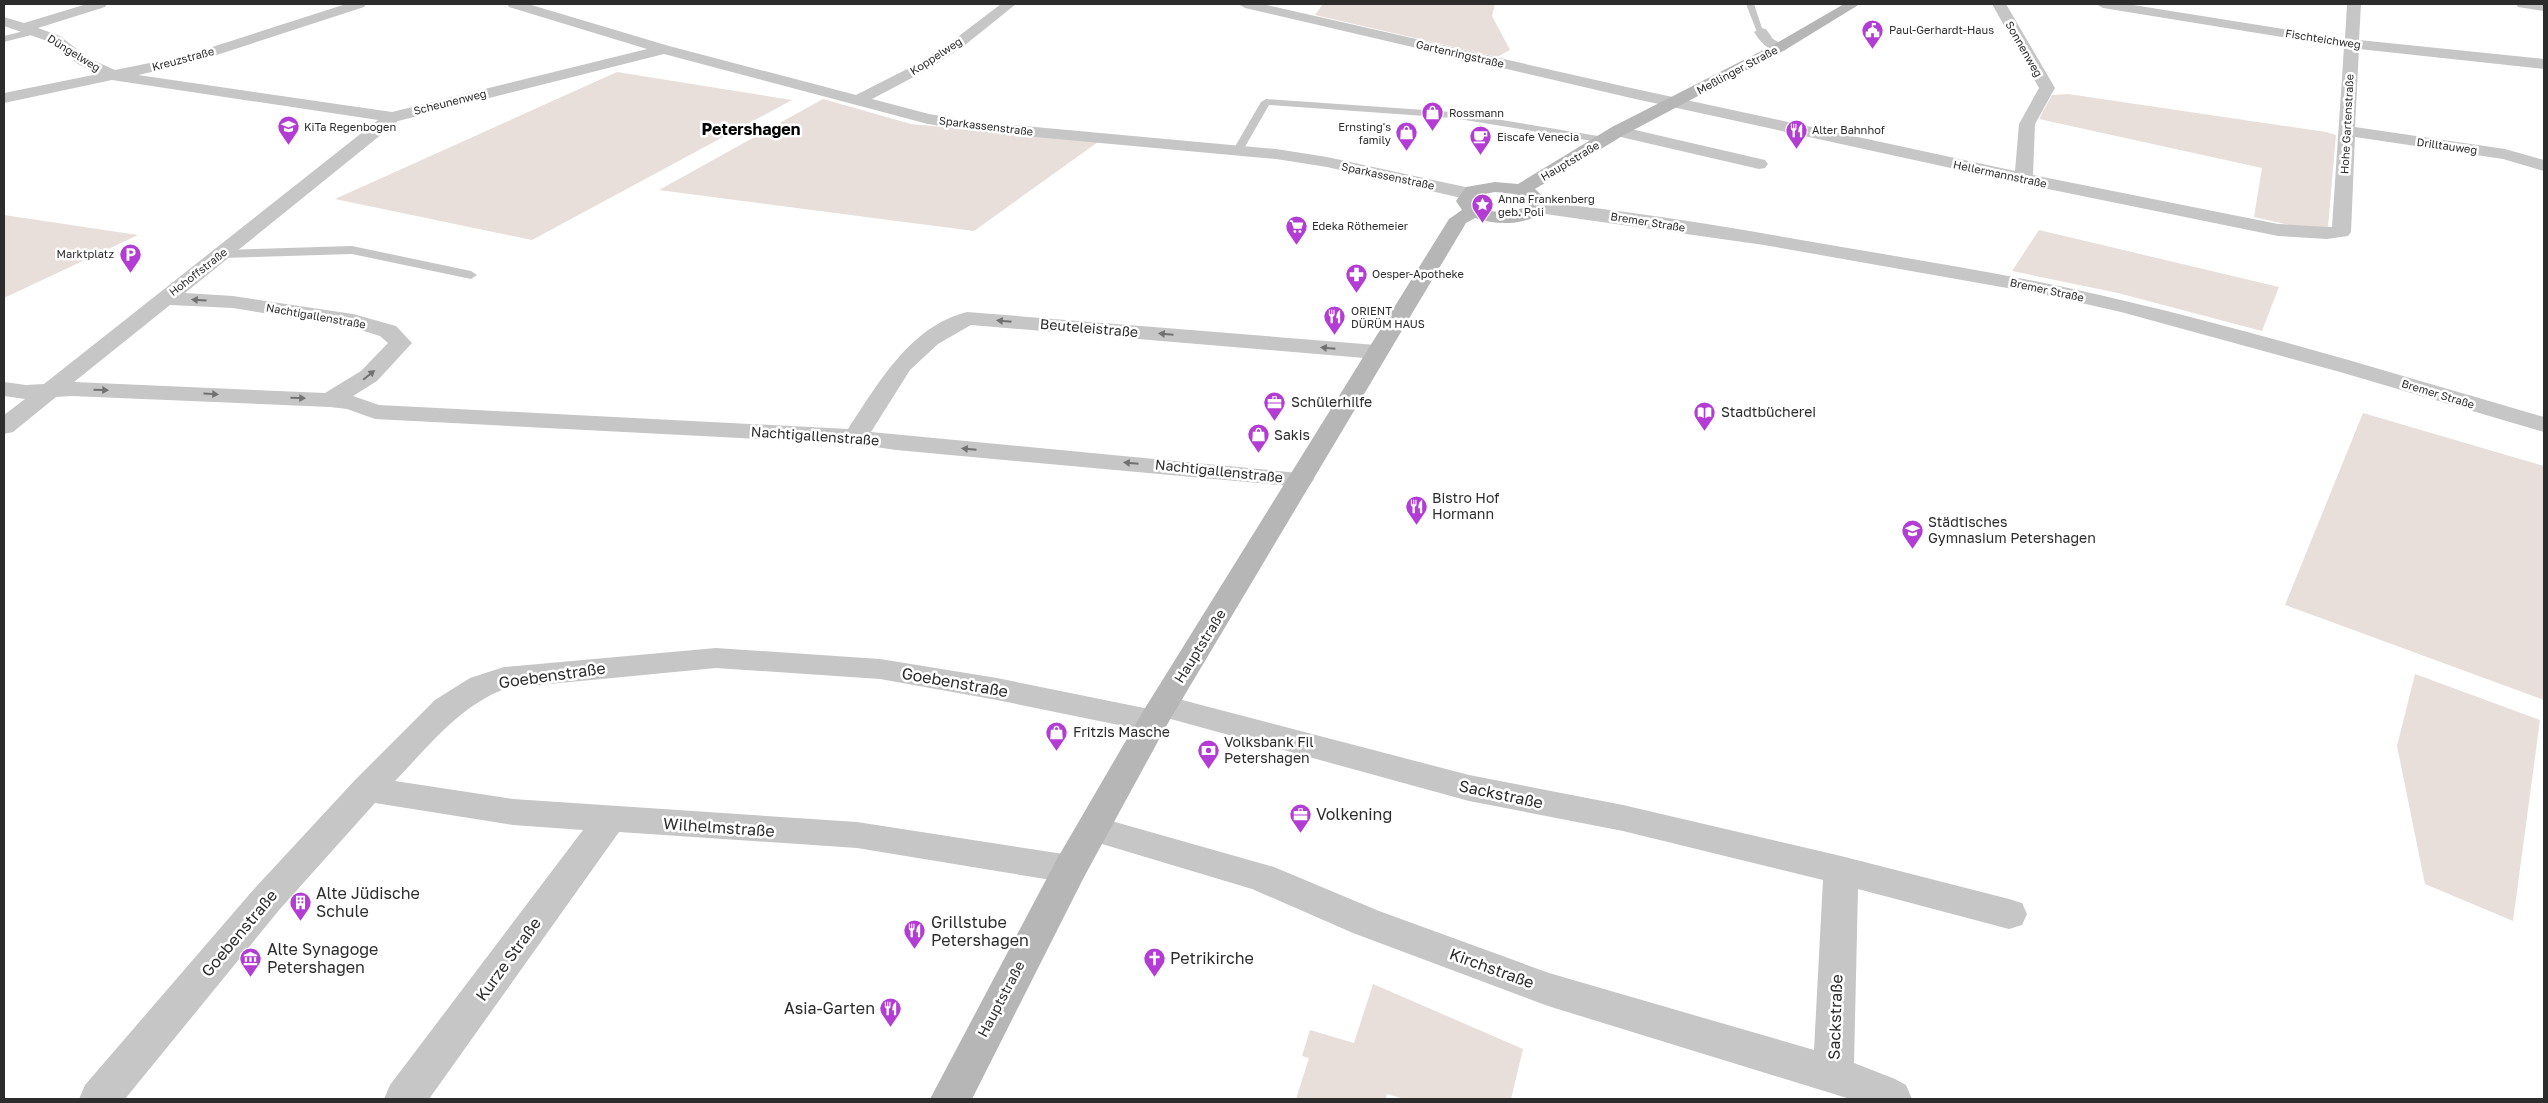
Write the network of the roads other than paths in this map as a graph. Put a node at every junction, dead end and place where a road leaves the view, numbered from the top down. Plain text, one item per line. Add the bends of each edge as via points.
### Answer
1 (100, 4) edge
2 (359, 4) edge
3 (514, 4) edge
4 (1008, 4) edge
5 (1245, 4) edge
6 (1750, 4) edge
7 (1853, 4) edge
8 (1999, 4) edge
9 (2103, 4) edge
10 (2354, 4) edge
11 (2523, 4) edge
12 (2544, 7) edge
13 (4, 22) edge
14 (31, 29) junction
15 (1761, 32) joint
16 (4, 39) edge
17 (2351, 44) junction
18 (1780, 47) junction
19 (664, 49) junction
20 (2544, 64) edge
21 (114, 76) junction
22 (4, 98) edge
23 (859, 100) junction
24 (1674, 103) junction
25 (392, 117) junction
26 (2348, 131) junction
27 (1611, 136) junction
28 (1238, 150) junction
29 (1759, 164) dead end
30 (2544, 166) edge
31 (2024, 179) junction
32 (1521, 190) junction
33 (1472, 202) junction
34 (1538, 208) junction
35 (2327, 233) joint
36 (222, 254) junction
37 (471, 275) dead end
38 (165, 298) junction
39 (1376, 352) junction
40 (4, 389) edge
41 (52, 390) junction
42 (330, 400) junction
43 (2544, 425) edge
44 (4, 427) edge
45 (856, 437) junction
46 (1301, 479) junction
47 (1158, 713) junction
48 (367, 788) junction
49 (610, 819) junction
50 (1094, 829) junction
51 (1070, 869) junction
52 (1841, 870) junction
53 (2009, 914) dead end
54 (1832, 1074) junction
55 (100, 1099) edge
56 (405, 1099) edge
57 (950, 1099) edge
58 (1891, 1099) edge

1 - 14 street
2 - 21 street, Kreuzstraße via 187,60
3 - 19 street, Sparkassenstraße
4 - 23 street, Koppelweg via 920,68
5 - 24 street, Gartenringstraße
6 - 15 lane
7 - 18 street, Meßlinger Straße
8 - 31 street, Sonnenweg via 2047,88 2027,124
9 - 17 street, Fischteichweg
10 - 17 street, Hohe Gartenstraße
11 - 12 street
13 - 14 street, Düngelweg
14 - 16 lane
14 - 21 street, Düngelweg via 55,39 83,61
15 - 18 street via 1768,42
17 - 20 street, Fischteichweg
17 - 26 street, Hohe Gartenstraße
18 - 24 street, Meßlinger Straße
19 - 23 street, Sparkassenstraße
19 - 25 street, Scheunenweg
21 - 22 street, Kreuzstraße
21 - 25 street, Scheunenweg
23 - 28 street, Sparkassenstraße via 928,119 970,126
24 - 27 street, Meßlinger Straße
24 - 31 street, Hellermannstraße
25 - 36 street, Hohoffstraße
26 - 30 street, Drilltauweg via 2504,154
26 - 35 street, Hohe Gartenstraße via 2341,232
27 - 28 lane via 1453,114 1266,102
27 - 29 street
27 - 32 street, Hauptstraße
28 - 33 street, Sparkassenstraße via 1327,162
31 - 35 street, Hellermannstraße via 2278,230
32 - 33 street, Hauptstraße via 1483,188
32 - 34 street via 1539,201
33 - 34 street via 1488,215 1519,217
33 - 39 street, Hauptstraße
34 - 43 street, Bremer Straße via 1764,239 2046,289 2348,367
36 - 37 lane via 352,250
36 - 38 street, Hohoffstraße
38 - 41 street, Hohoffstraße
42 -> 38 street, Nachtigallenstraße via 369,376 401,343 388,331 353,321 233,302
39 -> 45 street, Beuteleistraße via 967,318 930,339 901,366
39 - 46 street, Hauptstraße
40 - 41 street, Nachtigallenstraße via 26,392
41 -> 42 street, Nachtigallenstraße
41 - 44 street, Hohoffstraße
42 - 45 street, Nachtigallenstraße via 352,403 375,412
46 -> 45 street, Nachtigallenstraße
46 - 47 street, Hauptstraße
47 - 48 street, Goebenstraße via 880,669 716,658 635,664 504,678 481,686 446,708
47 - 50 street, Hauptstraße
47 - 52 street, Sackstraße via 1469,788 1623,818
48 - 49 street, Wilhelmstraße via 513,812
48 - 55 street, Goebenstraße via 267,899
49 - 51 street, Wilhelmstraße via 857,835
49 - 56 street, Kurze Straße
50 - 51 street, Hauptstraße
50 - 54 street, Kirchstraße via 1261,877 1366,922 1548,988
51 - 57 street, Hauptstraße
52 - 53 street, Sackstraße
52 - 54 street, Sackstraße
54 - 58 street, Kirchstraße

